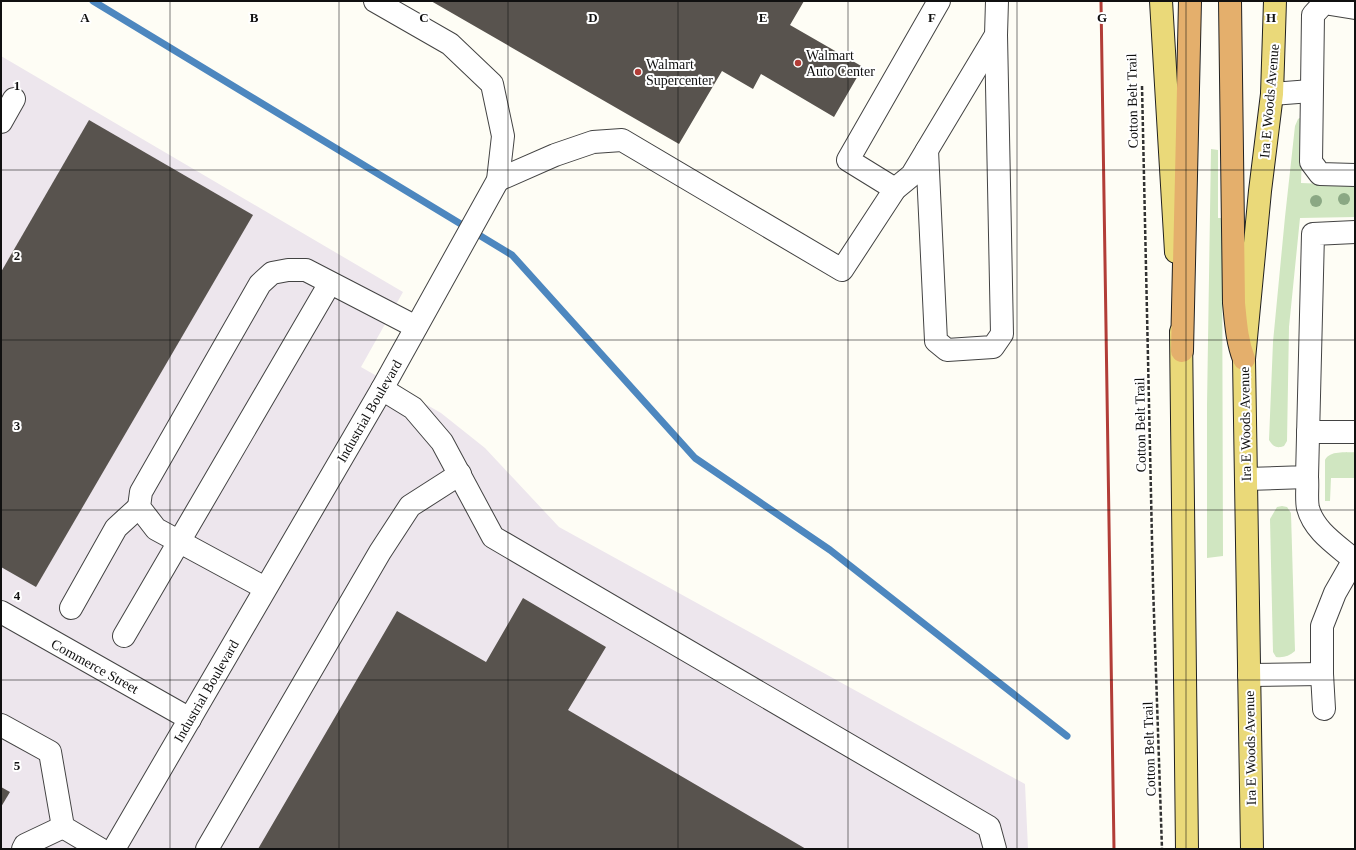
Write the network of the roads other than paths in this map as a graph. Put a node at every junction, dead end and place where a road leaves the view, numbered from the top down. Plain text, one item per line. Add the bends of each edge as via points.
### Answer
1 (375, 1) edge
2 (939, 1) edge
3 (997, 1) edge
4 (1161, 1) edge
5 (1190, 1) edge
6 (1230, 1) edge
7 (1275, 1) edge
8 (1355, 8) edge
9 (996, 35) junction
10 (1311, 91) junction
11 (1272, 94) junction
12 (14, 99) dead end
13 (1, 122) edge
14 (927, 150) junction
15 (1355, 175) edge
16 (498, 180) junction
17 (895, 189) junction
18 (1355, 232) edge
19 (330, 283) junction
20 (416, 327) junction
21 (1182, 351) junction
22 (1244, 359) junction
23 (382, 389) junction
24 (1308, 432) junction
25 (1355, 432) edge
26 (460, 474) junction
27 (1307, 477) junction
28 (1246, 479) junction
29 (139, 507) junction
30 (178, 542) junction
31 (1354, 558) edge
32 (265, 588) junction
33 (71, 608) dead end
34 (1, 612) edge
35 (124, 636) dead end
36 (1322, 674) junction
37 (1249, 675) junction
38 (1324, 709) dead end
39 (190, 719) junction
40 (1, 725) edge
41 (63, 827) junction
42 (22, 849) edge
43 (100, 849) edge
44 (114, 849) edge
45 (207, 849) edge
46 (995, 849) edge
47 (1187, 849) edge
48 (1252, 849) edge

1 - 16 street, Industrial Boulevard via 450,44 492,84 503,136
2 - 17 street via 848,160
3 - 9 street
4 - 21 main road
5 - 21 highway
6 - 22 highway via 1234,303 1236,330
7 - 11 main road, Ira E Woods Avenue
8 - 10 street via 1324,3 1313,15
9 - 14 street
9 - 14 street via 1002,334 993,347 946,350 936,341
10 - 11 street
10 - 15 street via 1311,162 1320,174
11 - 22 main road, Ira E Woods Avenue
12 - 13 street
14 - 17 street via 912,175
16 - 17 street via 555,155 593,142 622,140 842,270
16 - 20 street, Industrial Boulevard
18 - 24 street via 1313,234
19 - 20 street
19 - 29 street via 306,270 288,270 272,273 260,284 141,492
19 - 30 street
20 - 23 street, Industrial Boulevard
21 - 47 main road
22 - 28 main road, Ira E Woods Avenue
23 - 26 street via 413,408 442,442
23 - 32 street, Industrial Boulevard
24 - 25 street
24 - 27 street
26 - 45 street via 410,506 380,552
26 - 46 street via 493,537 989,827
27 - 28 street
27 - 31 street via 1308,508 1315,524
28 - 37 main road, Ira E Woods Avenue
29 - 30 street via 156,529
29 - 33 street via 116,528
30 - 32 street
30 - 35 street
31 - 36 street via 1335,593 1322,626
32 - 39 street, Industrial Boulevard
34 - 39 street, Commerce Street
36 - 37 street
36 - 38 street
37 - 48 main road, Ira E Woods Avenue
39 - 44 street, Industrial Boulevard
40 - 41 street via 50,752
41 - 42 street via 25,845
41 - 43 street

